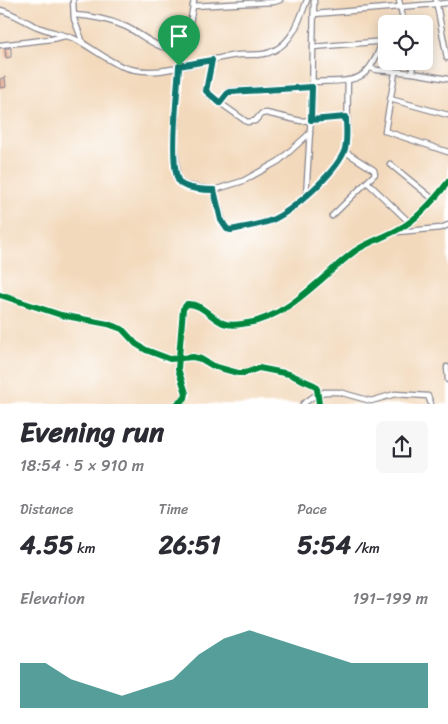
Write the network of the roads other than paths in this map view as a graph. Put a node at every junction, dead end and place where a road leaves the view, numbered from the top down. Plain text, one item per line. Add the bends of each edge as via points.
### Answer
1 (73, 0) edge
2 (194, 0) edge
3 (280, 0) edge
4 (308, 0) edge
5 (314, 0) edge
6 (399, 0) edge
7 (436, 2) edge
8 (448, 3) edge
9 (193, 6) junction
10 (400, 7) junction
11 (0, 10) edge
12 (314, 14) junction
13 (74, 15) junction
14 (402, 15) edge
15 (65, 36) junction
16 (378, 42) edge
17 (1, 44) edge
18 (83, 45) junction
19 (313, 47) junction
20 (378, 54) edge
21 (447, 58) dead end
22 (212, 60) junction
23 (179, 66) junction
24 (370, 68) junction
25 (412, 70) edge
26 (395, 73) junction
27 (413, 73) junction
28 (448, 79) edge
29 (348, 80) junction
30 (312, 85) junction
31 (390, 99) junction
32 (220, 103) junction
33 (448, 115) edge
34 (346, 117) junction
35 (311, 120) junction
36 (310, 132) junction
37 (344, 151) junction
38 (448, 152) edge
39 (390, 164) dead end
40 (367, 182) junction
41 (448, 182) edge
42 (214, 190) junction
43 (306, 197) junction
44 (434, 199) junction
45 (332, 216) dead end
46 (409, 222) junction
47 (448, 225) edge
48 (394, 232) junction
49 (0, 295) edge
50 (179, 359) junction
51 (447, 367) edge
52 (448, 380) edge
53 (317, 394) junction
54 (354, 398) junction
55 (377, 402) edge
56 (177, 404) edge
57 (303, 404) edge
58 (319, 404) edge
59 (354, 404) edge
60 (431, 404) edge

1 - 13 street
2 - 9 street
3 - 9 street
4 - 22 street via 287,42 275,51
5 - 12 street
6 - 10 street
7 - 8 street
7 - 10 street
7 - 21 street
9 - 13 street via 186,41 178,49 160,47 136,31 98,17
10 - 12 street
10 - 14 street
11 - 15 street
12 - 19 street
13 - 18 street
15 - 17 street
15 - 18 street
16 - 19 street
18 - 23 street via 120,66 140,71
19 - 30 street
20 - 24 street
22 - 23 street
22 - 32 street via 206,91
23 - 42 street via 174,138 178,180 184,186
24 - 26 street
24 - 29 street via 363,76
25 - 27 street
26 - 27 street
26 - 31 street
27 - 28 street
29 - 30 street
29 - 34 street
30 - 32 street via 230,92
30 - 35 street
31 - 33 street
31 - 38 street via 385,131
32 - 35 street via 247,122 255,121 266,113 301,121
34 - 35 street
34 - 37 street
35 - 36 street
36 - 42 street via 279,161 243,181
36 - 43 street
37 - 40 street via 374,170 375,174
37 - 43 street via 331,171
39 - 44 street
40 - 45 street
40 - 46 street
41 - 44 street
42 - 43 street via 224,226 231,230 271,220
44 - 46 street
46 - 48 street
47 - 48 street
48 - 50 street via 356,250 285,308 250,323 224,324 196,305 187,304 183,309
49 - 50 street via 61,315 122,328 146,350
50 - 53 street via 193,357 238,373 259,368 277,371 314,385
50 - 56 street via 179,378 186,393
51 - 52 street
53 - 54 street via 339,392
53 - 57 street
53 - 58 street
54 - 55 street
54 - 59 street
55 - 60 street via 395,394 428,396

